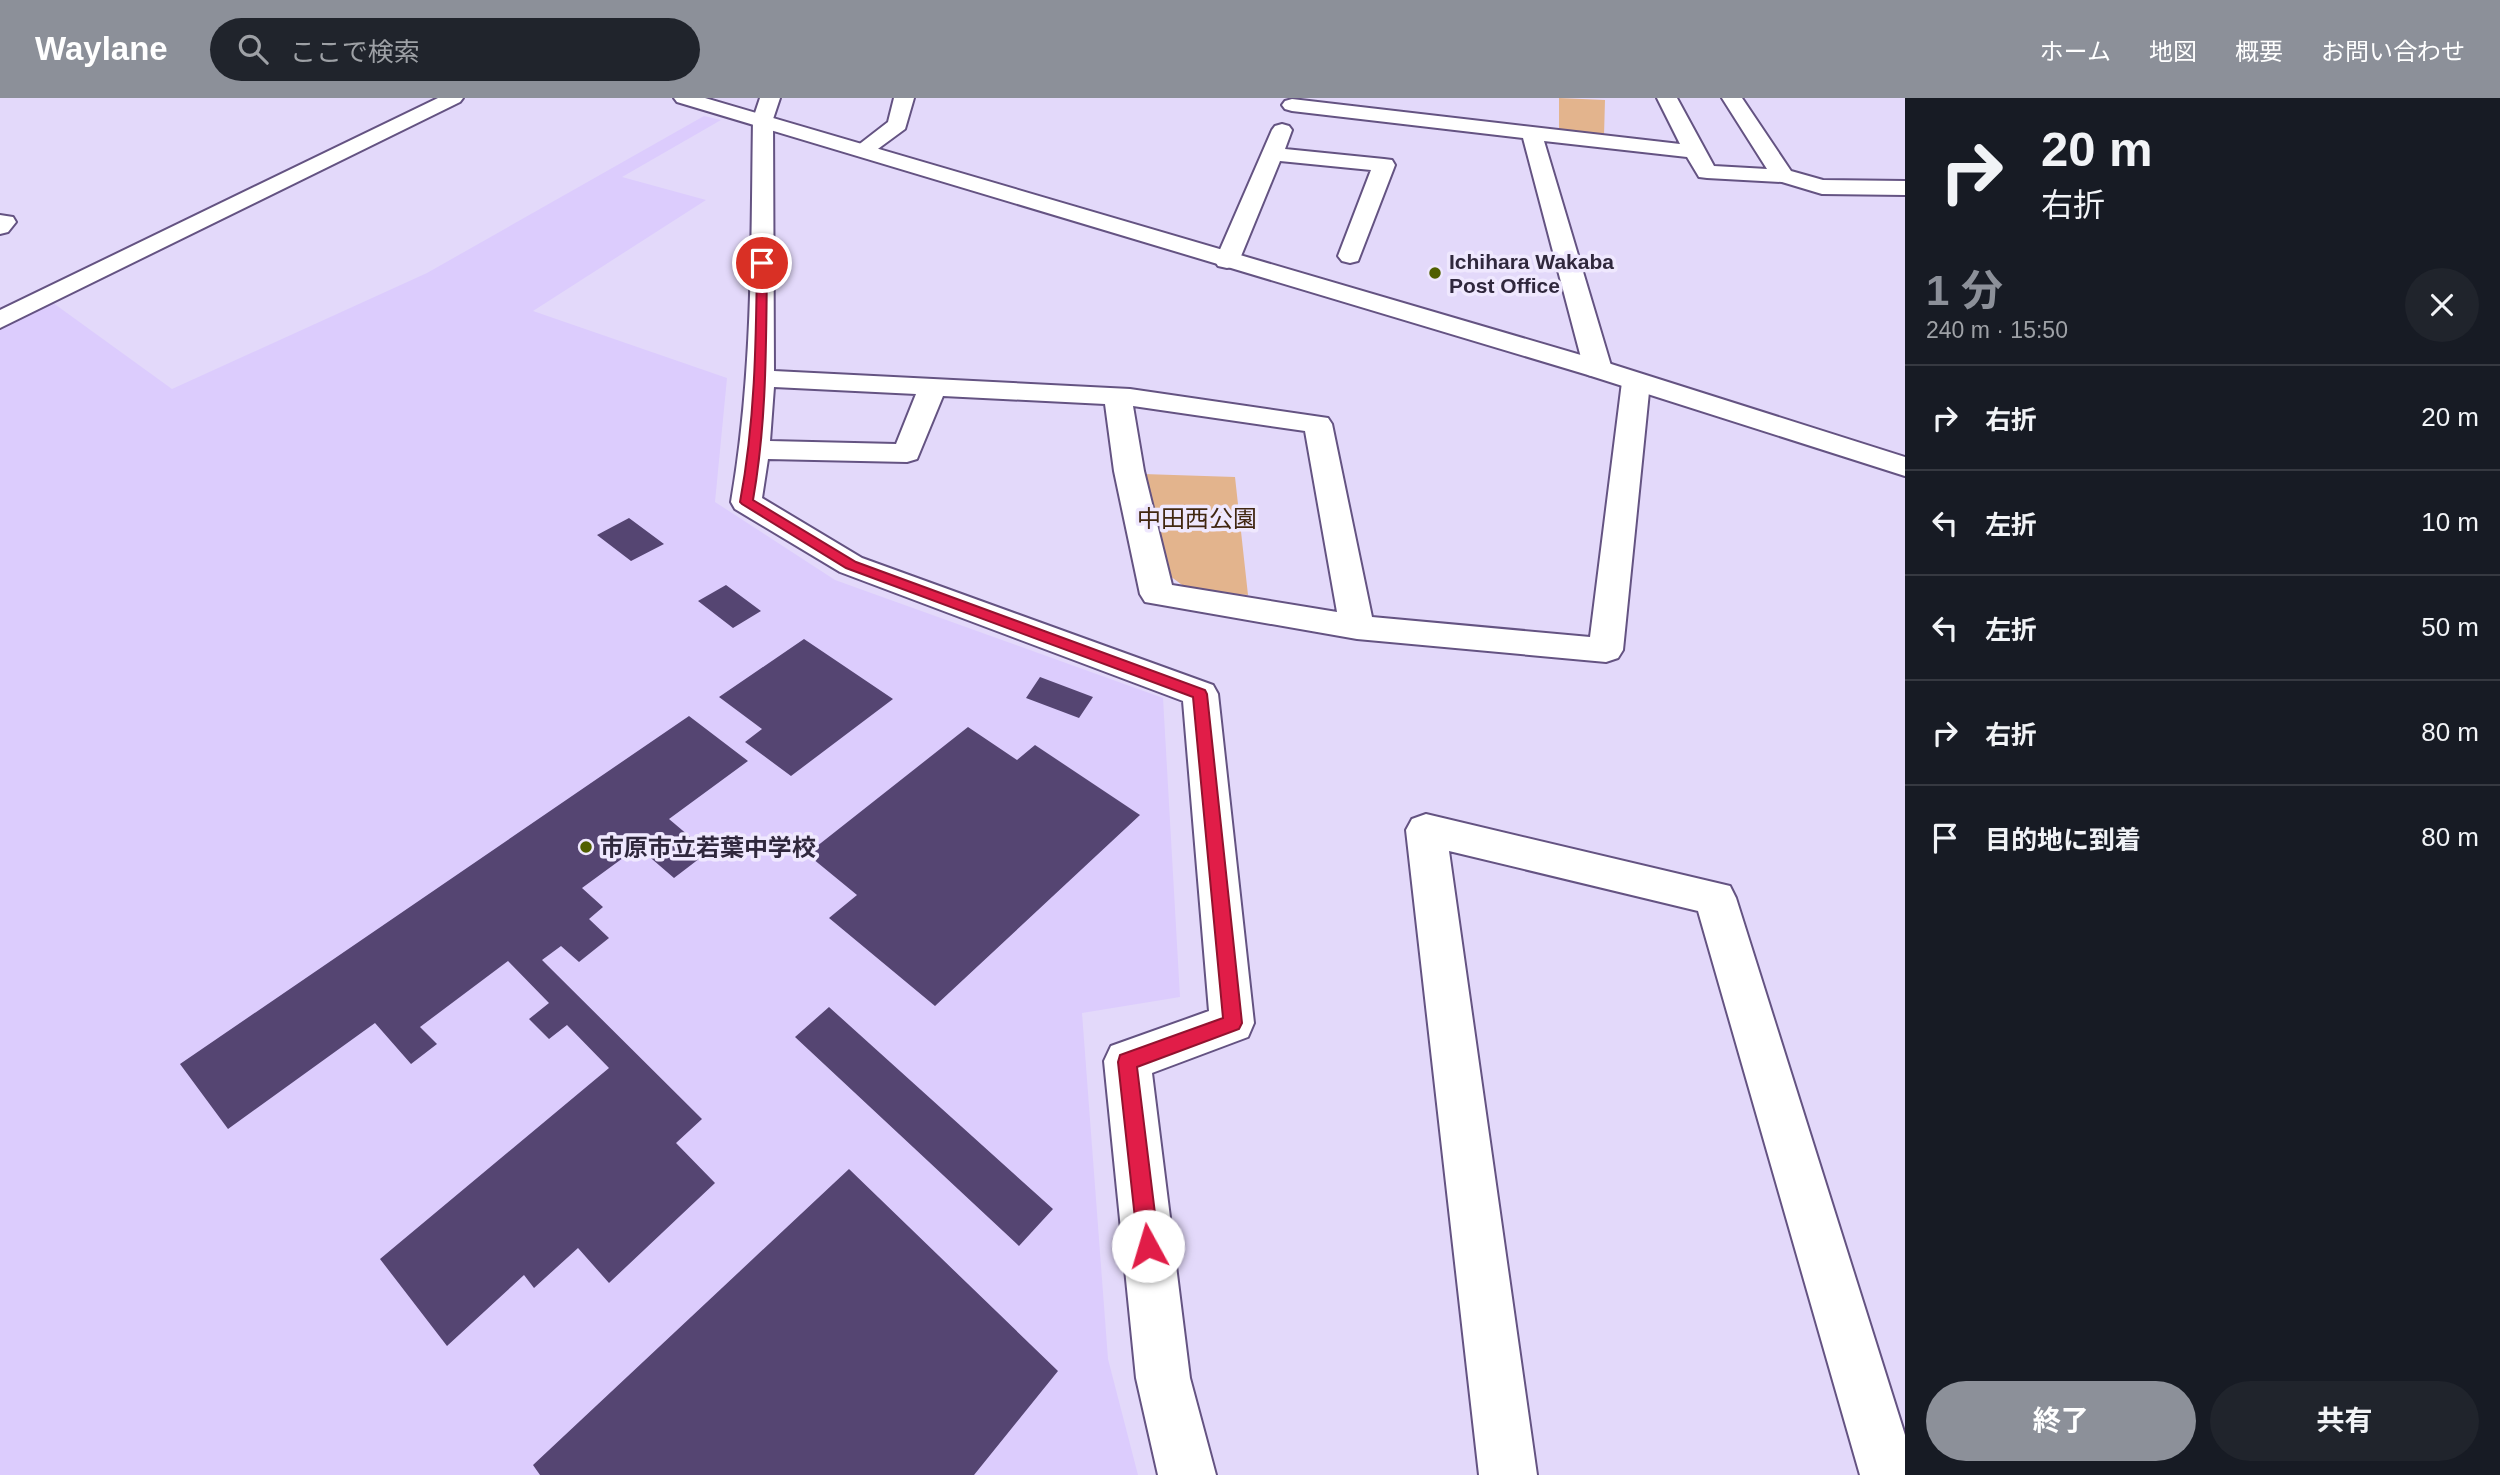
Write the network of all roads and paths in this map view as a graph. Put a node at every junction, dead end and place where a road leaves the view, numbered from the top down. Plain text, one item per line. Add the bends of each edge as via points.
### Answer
1 (453, 98) edge
2 (684, 98) edge
3 (904, 98) edge
4 (1644, 98) edge
5 (1732, 98) edge
6 (1667, 99) edge
7 (1293, 102) edge
8 (766, 109) edge
9 (1532, 134) junction
10 (864, 150) junction
11 (1694, 152) junction
12 (1272, 154) junction
13 (1783, 176) junction
14 (1905, 188) edge
15 (1350, 256) dead end
16 (1227, 261) junction
17 (0, 320) edge
18 (1598, 369) junction
19 (761, 378) junction
20 (1636, 382) junction
21 (933, 386) junction
22 (1118, 397) junction
23 (756, 450) junction
24 (1905, 467) edge
25 (1357, 627) junction
26 (1187, 1475) edge
27 (1508, 1475) edge
28 (1889, 1475) edge

1 - 17 street
2 - 8 street
3 - 10 street via 898,125
4 - 6 street
5 - 13 street
6 - 11 street
7 - 9 street
7 - 12 street
8 - 10 street
8 - 19 street
9 - 11 street
9 - 18 street
10 - 16 street
11 - 13 street via 1707,172
12 - 15 street via 1384,165
12 - 16 street
13 - 14 street via 1822,187
16 - 18 street
18 - 20 street
19 - 21 street
19 - 23 street
20 - 24 street
20 - 25 street via 1605,650
21 - 22 street
21 - 23 street via 907,453
22 - 25 street via 1129,471 1157,594
22 - 25 street via 1318,424
23 - 26 street via 746,502 851,565 1200,694 1232,1023 1127,1062 1163,1378
27 - 28 street via 1426,830 1715,898

